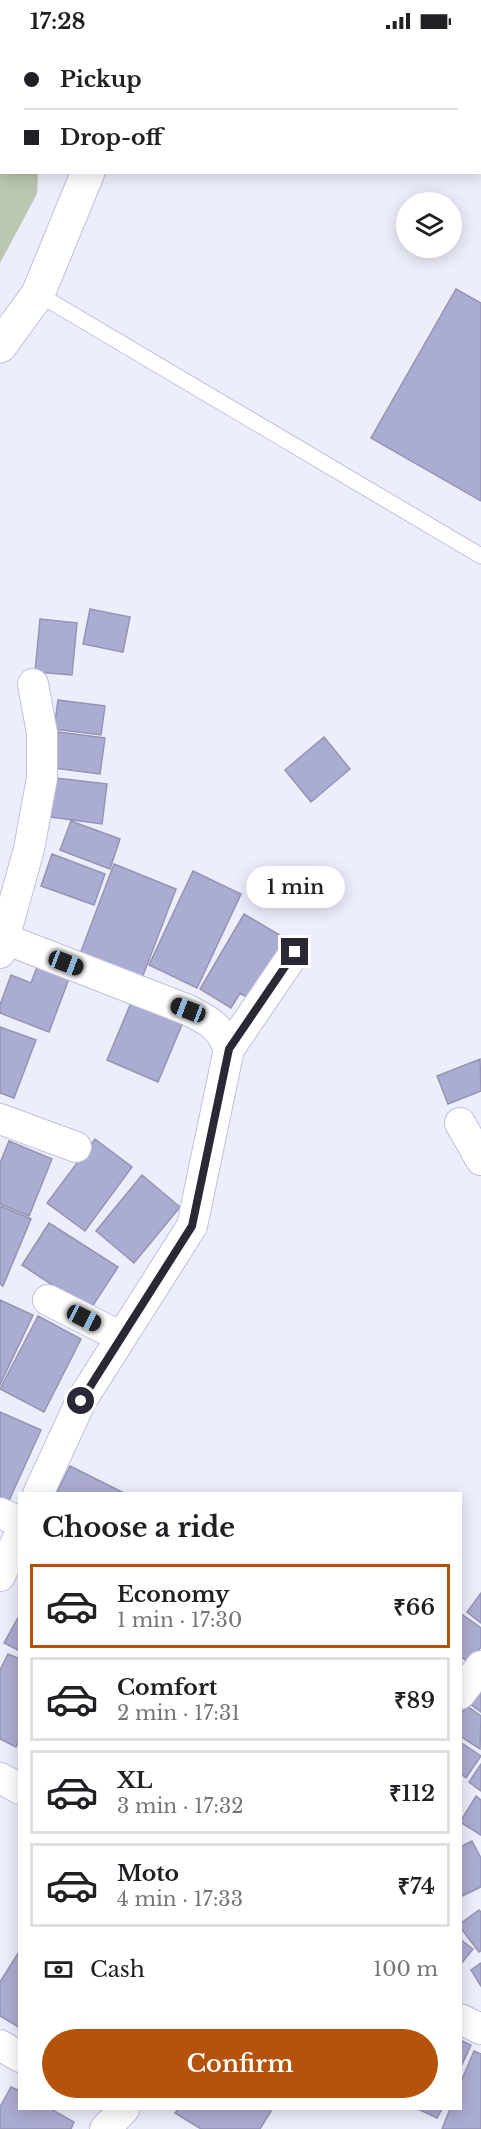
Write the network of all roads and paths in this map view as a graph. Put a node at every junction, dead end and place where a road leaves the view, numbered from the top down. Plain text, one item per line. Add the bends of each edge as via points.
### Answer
1 (87, 174) edge
2 (39, 294) junction
3 (0, 346) edge
4 (481, 556) edge
5 (33, 684) dead end
6 (2, 943) edge
7 (295, 952) dead end
8 (229, 1049) junction
9 (0, 1119) edge
10 (460, 1123) dead end
11 (76, 1147) dead end
12 (481, 1160) edge
13 (48, 1300) dead end
14 (121, 1337) junction
15 (39, 1492) edge
16 (0, 1513) edge
17 (18, 1521) edge
18 (18, 1538) edge
19 (0, 1576) edge
20 (481, 1666) edge
21 (462, 1691) edge
22 (0, 1778) edge
23 (18, 1789) edge
24 (462, 2020) edge
25 (481, 2029) edge
26 (0, 2045) edge
27 (18, 2056) edge

1 - 2 main road
2 - 3 main road
2 - 4 lane
5 - 6 street via 42,732 42,778 29,849
6 - 8 street via 188,1010 211,1022 223,1034
7 - 8 street
8 - 14 street via 192,1226
9 - 11 street
10 - 12 street
13 - 14 street
14 - 15 street via 81,1401
16 - 17 street
18 - 19 street
20 - 21 street
22 - 23 street
24 - 25 street
26 - 27 street

